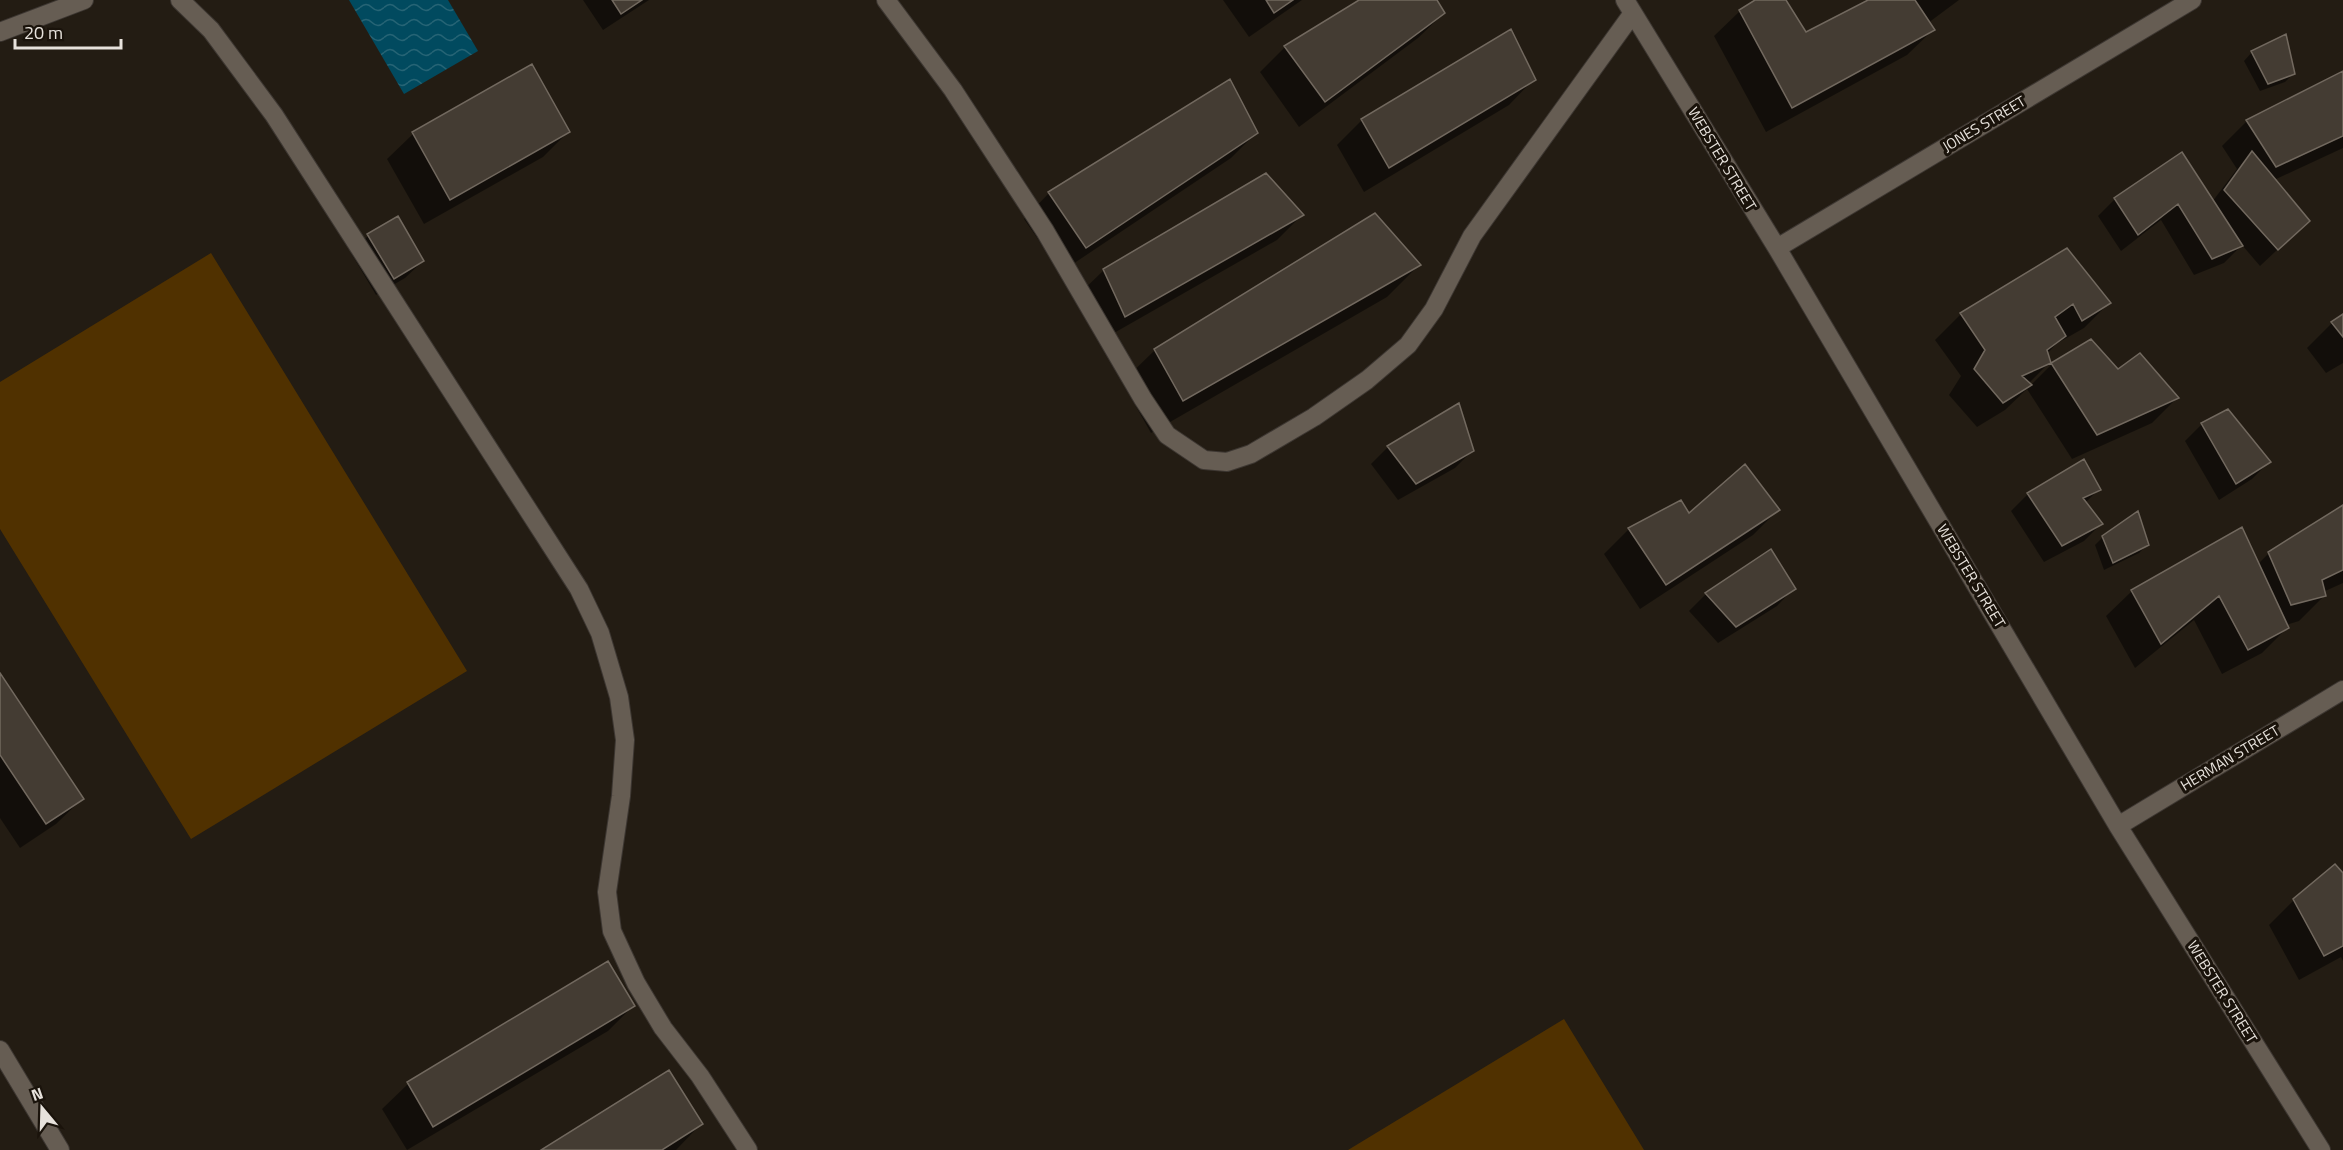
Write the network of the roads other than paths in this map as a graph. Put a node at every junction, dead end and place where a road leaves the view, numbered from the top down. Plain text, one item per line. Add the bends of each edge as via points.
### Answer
1 (84, 0) edge
2 (180, 0) edge
3 (886, 0) edge
4 (2192, 0) edge
5 (1629, 6) edge
6 (0, 32) edge
7 (1777, 248) junction
8 (2343, 690) edge
9 (2118, 826) junction
10 (0, 1050) edge
11 (60, 1150) edge
12 (748, 1150) edge
13 (2321, 1150) edge

1 - 6 street
2 - 12 street via 211,30 274,115 579,589 600,633 616,687 625,740 607,892 612,931 663,1028
3 - 5 street via 953,90 1038,221 1167,435 1204,460 1227,462 1251,454 1314,417 1408,345 1434,309 1472,236
4 - 7 street, JONES STREET
5 - 7 street, WEBSTER STREET
7 - 9 street, WEBSTER STREET
8 - 9 street, HERMAN STREET
9 - 13 street, WEBSTER STREET
10 - 11 street

